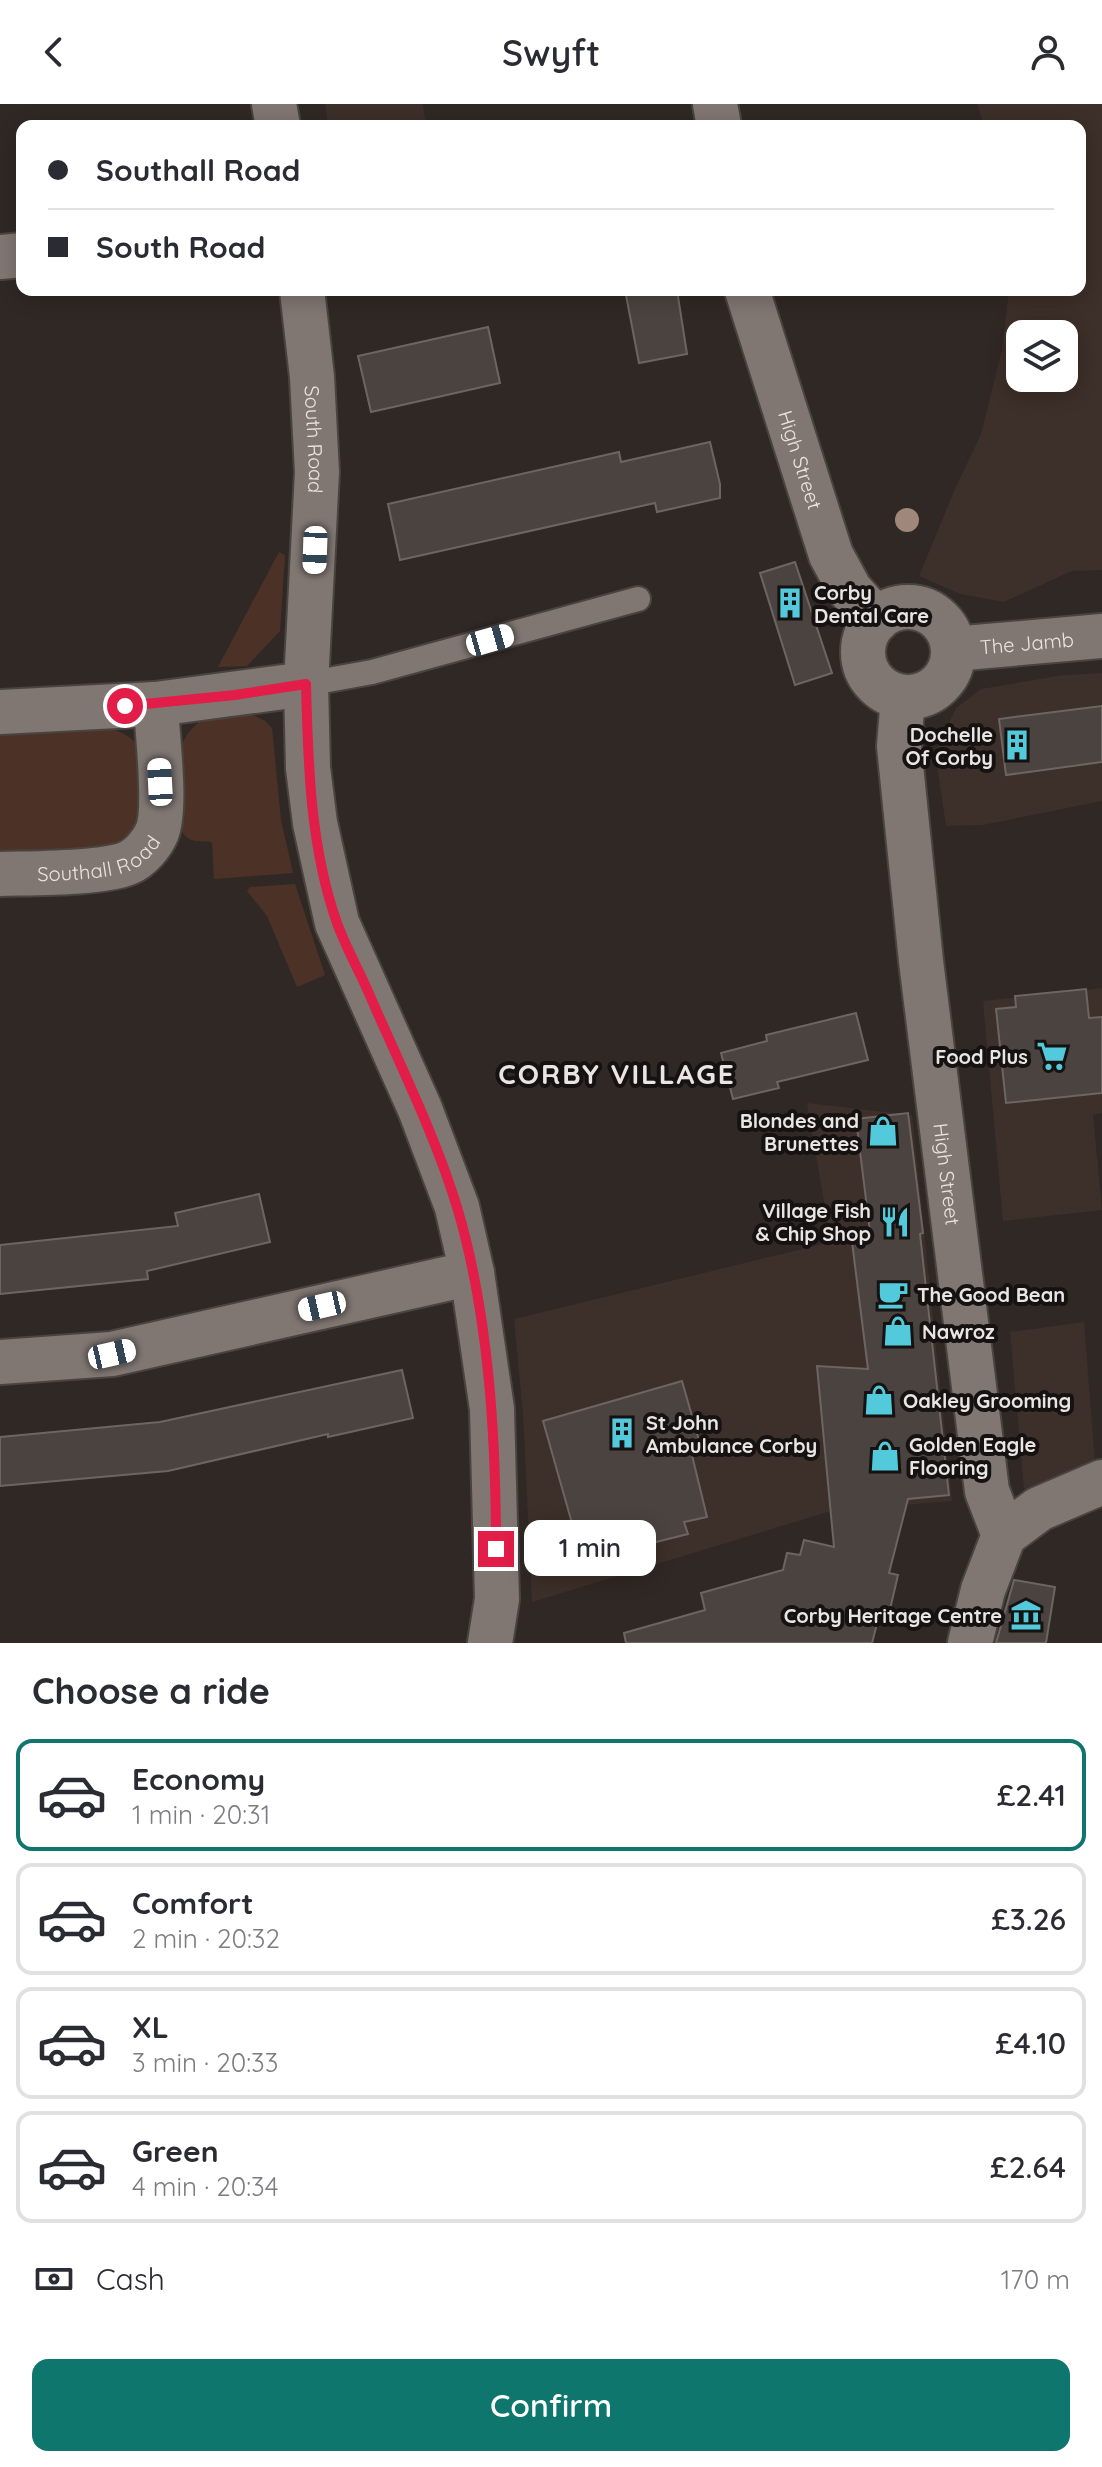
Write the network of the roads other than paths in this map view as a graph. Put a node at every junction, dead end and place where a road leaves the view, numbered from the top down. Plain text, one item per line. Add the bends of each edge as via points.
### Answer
1 (303, 296) edge
2 (749, 296) edge
3 (638, 599) dead end
4 (877, 620) junction
5 (1102, 636) edge
6 (953, 649) junction
7 (306, 684) junction
8 (903, 697) junction
9 (156, 704) junction
10 (0, 712) edge
11 (0, 874) edge
12 (472, 1273) junction
13 (0, 1362) edge
14 (1102, 1482) edge
15 (1004, 1535) junction
16 (490, 1643) edge
17 (970, 1643) edge

1 - 7 street, South Road via 317,472
2 - 4 street, High Street via 831,555 850,590
3 - 7 lane via 372,672
4 - 6 street via 903,608 931,613 950,635
4 - 8 street via 863,646 864,660 878,685
5 - 6 street, The Jamb
6 - 8 street via 940,685 916,697
7 - 9 street
7 - 12 street, South Road via 313,809 337,923 420,1109 457,1207
8 - 15 street, High Street via 899,746 921,961 987,1491
9 - 10 street
9 - 11 street, Southall Road via 161,807 158,830 148,848 129,863 114,866
12 - 13 street via 112,1354
12 - 16 street, South Road via 493,1439 497,1599
14 - 15 street via 1039,1509
15 - 17 street

